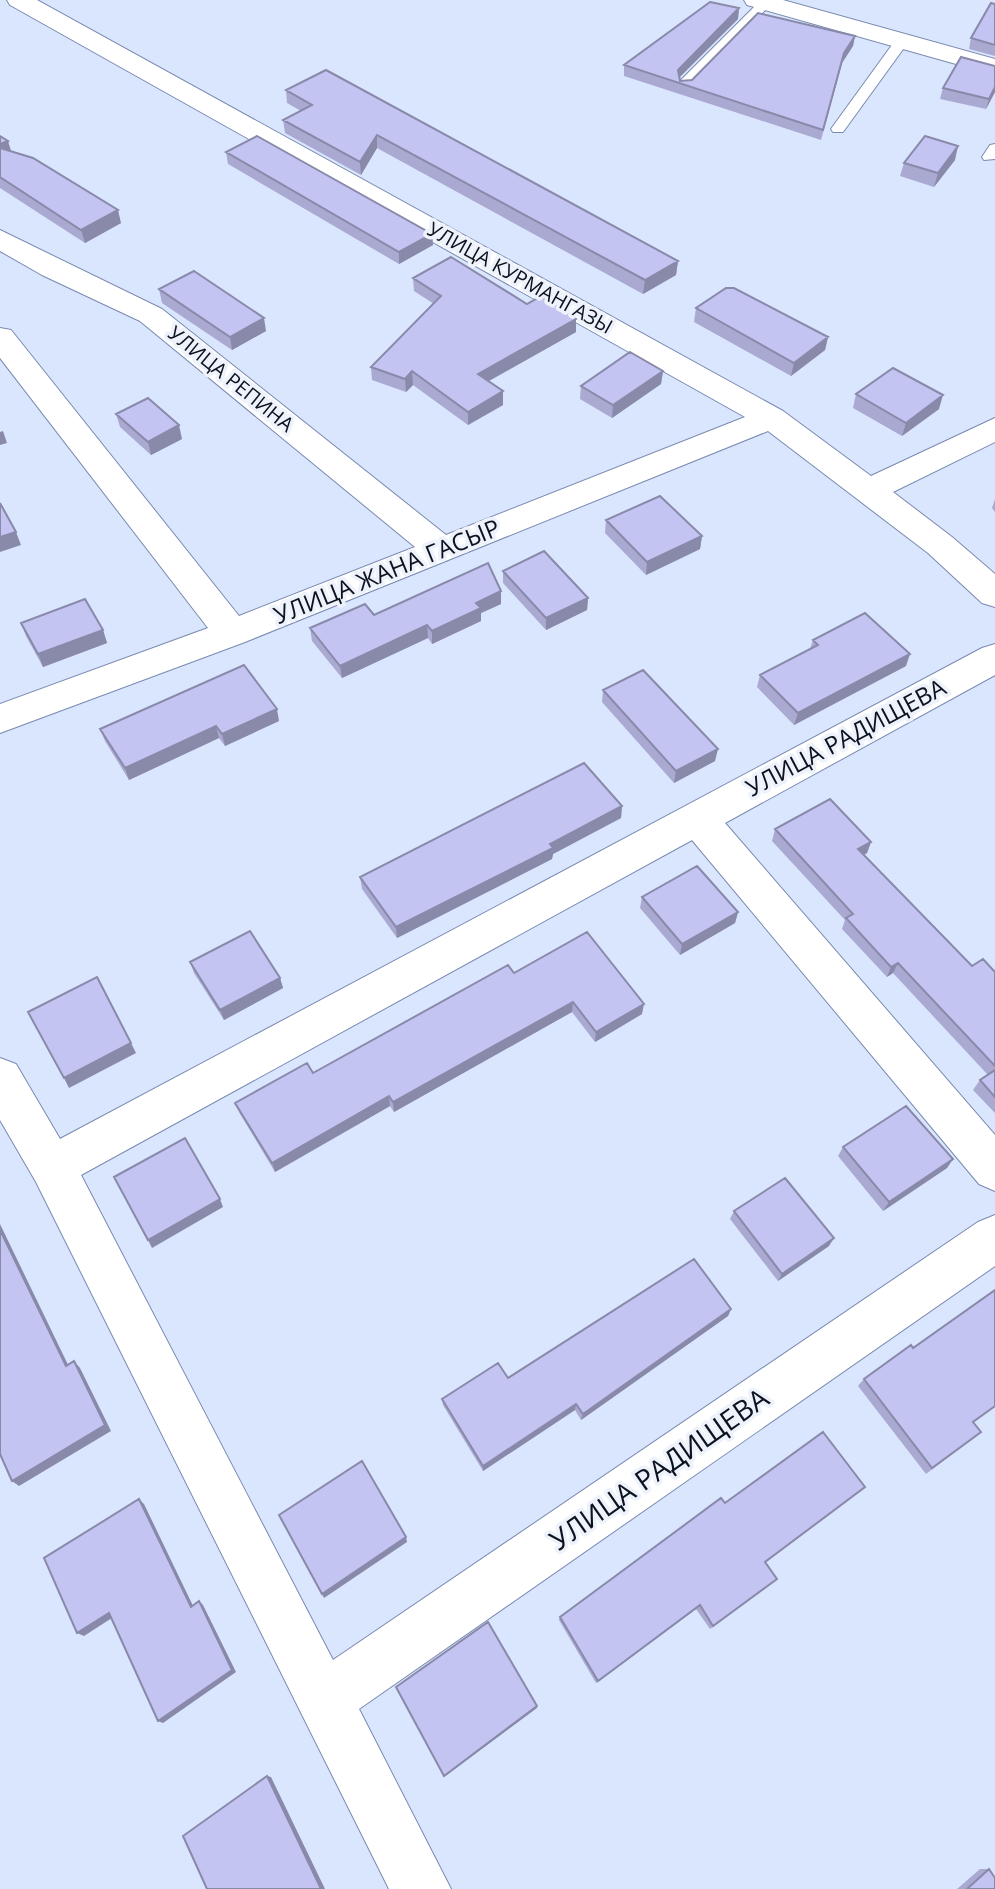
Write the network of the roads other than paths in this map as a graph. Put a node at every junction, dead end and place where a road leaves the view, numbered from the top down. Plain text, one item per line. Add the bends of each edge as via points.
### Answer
1 (19, 0) edge
2 (761, 1) edge
3 (902, 41) junction
4 (995, 67) edge
5 (684, 85) edge
6 (838, 129) dead end
7 (0, 239) edge
8 (0, 337) edge
9 (772, 418) junction
10 (995, 429) edge
11 (870, 490) junction
12 (442, 550) junction
13 (995, 594) edge
14 (232, 633) junction
15 (995, 658) edge
16 (0, 719) edge
17 (698, 819) junction
18 (0, 1078) edge
19 (52, 1167) junction
20 (995, 1169) edge
21 (995, 1238) edge
22 (323, 1700) junction
23 (421, 1889) edge

1 - 9 street, УЛИЦА КУРМАНГАЗЫ
2 - 3 street
2 - 5 lane
3 - 4 street
3 - 6 lane
7 - 12 street, УЛИЦА РЕПИНА via 151,315
8 - 14 street
9 - 11 street, УЛИЦА КУРМАНГАЗЫ
9 - 12 street, УЛИЦА ЖАНА ГАСЫР
10 - 11 street
11 - 13 street, УЛИЦА КУРМАНГАЗЫ
12 - 14 street, УЛИЦА ЖАНА ГАСЫР
14 - 16 street, УЛИЦА ЖАНА ГАСЫР
15 - 17 street, УЛИЦА РАДИЩЕВА
17 - 19 street, УЛИЦА РАДИЩЕВА
17 - 20 street
18 - 19 street
19 - 22 street
21 - 22 street, УЛИЦА РАДИЩЕВА
22 - 23 street

